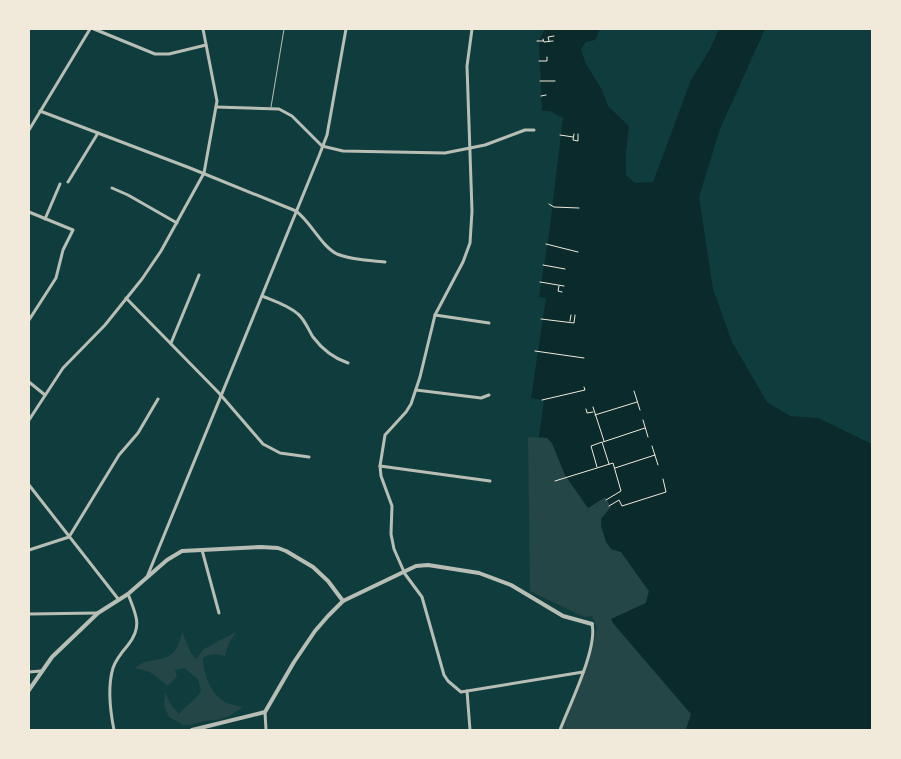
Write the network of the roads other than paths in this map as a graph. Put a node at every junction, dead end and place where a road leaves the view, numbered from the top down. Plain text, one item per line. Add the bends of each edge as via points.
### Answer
1 (90, 29) edge
2 (94, 29) edge
3 (203, 29) edge
4 (284, 29) edge
5 (346, 29) edge
6 (472, 29) edge
7 (206, 45) junction
8 (216, 107) junction
9 (271, 108) junction
10 (40, 111) junction
11 (29, 130) edge
12 (534, 130) dead end
13 (98, 133) junction
14 (322, 146) junction
15 (470, 149) junction
16 (204, 173) junction
17 (68, 182) dead end
18 (60, 184) dead end
19 (112, 188) dead end
20 (296, 211) junction
21 (29, 212) edge
22 (45, 219) junction
23 (177, 223) junction
24 (385, 262) dead end
25 (199, 275) dead end
26 (262, 296) junction
27 (126, 298) junction
28 (435, 315) junction
29 (29, 320) edge
30 (489, 323) dead end
31 (171, 344) junction
32 (348, 363) dead end
33 (29, 382) edge
34 (416, 390) junction
35 (45, 395) junction
36 (489, 395) dead end
37 (222, 396) junction
38 (158, 399) dead end
39 (29, 420) edge
40 (309, 457) dead end
41 (380, 466) junction
42 (490, 481) dead end
43 (29, 485) edge
44 (69, 537) junction
45 (201, 549) junction
46 (29, 550) edge
47 (404, 571) junction
48 (147, 578) junction
49 (128, 594) junction
50 (119, 600) junction
51 (343, 601) junction
52 (98, 613) junction
53 (219, 613) dead end
54 (29, 614) edge
55 (592, 624) joint
56 (42, 671) junction
57 (29, 672) edge
58 (583, 672) junction
59 (29, 690) edge
60 (467, 691) junction
61 (265, 712) junction
62 (114, 730) edge
63 (192, 730) edge
64 (266, 730) edge
65 (470, 730) edge
66 (560, 730) edge

1 - 10 street
2 - 7 street via 155,54
3 - 7 street
4 - 9 lane
5 - 14 street
6 - 15 street via 467,66
7 - 8 street
8 - 9 street
8 - 16 street
9 - 14 street via 292,116
10 - 11 street
10 - 13 street
12 - 15 street
13 - 16 street
13 - 17 street
14 - 15 street via 343,151 422,153
14 - 20 street
15 - 28 street via 470,243
16 - 20 street
16 - 23 street
18 - 22 street
19 - 23 street
20 - 24 street via 336,253
20 - 26 street
21 - 22 street
22 - 29 street via 73,230 63,250 56,278
23 - 27 street via 161,252
25 - 31 street
26 - 32 street via 294,311 322,347
26 - 37 street
27 - 31 street
27 - 35 street via 63,368
28 - 30 street
28 - 34 street
31 - 37 street
33 - 35 street
34 - 36 street via 481,398
34 - 41 street via 406,412 385,435
35 - 39 street
37 - 40 street via 271,450
37 - 48 street
38 - 44 street
41 - 42 street
41 - 47 street via 392,506 392,542
43 - 44 street
44 - 46 street
44 - 50 street
45 - 48 street via 177,553
45 - 51 street via 286,551 313,567
45 - 53 street
47 - 51 street
47 - 55 street via 428,565 479,573 511,585 563,616
47 - 60 street via 422,597 444,675 455,688
48 - 49 street
49 - 50 street
49 - 62 street via 137,625 134,637 113,669 110,704
50 - 52 street
51 - 61 street via 315,631
52 - 54 street
52 - 56 street via 52,657
55 - 58 street via 594,637
56 - 57 street
56 - 59 street
58 - 60 street
58 - 66 street
60 - 65 street
61 - 63 street
61 - 64 street

